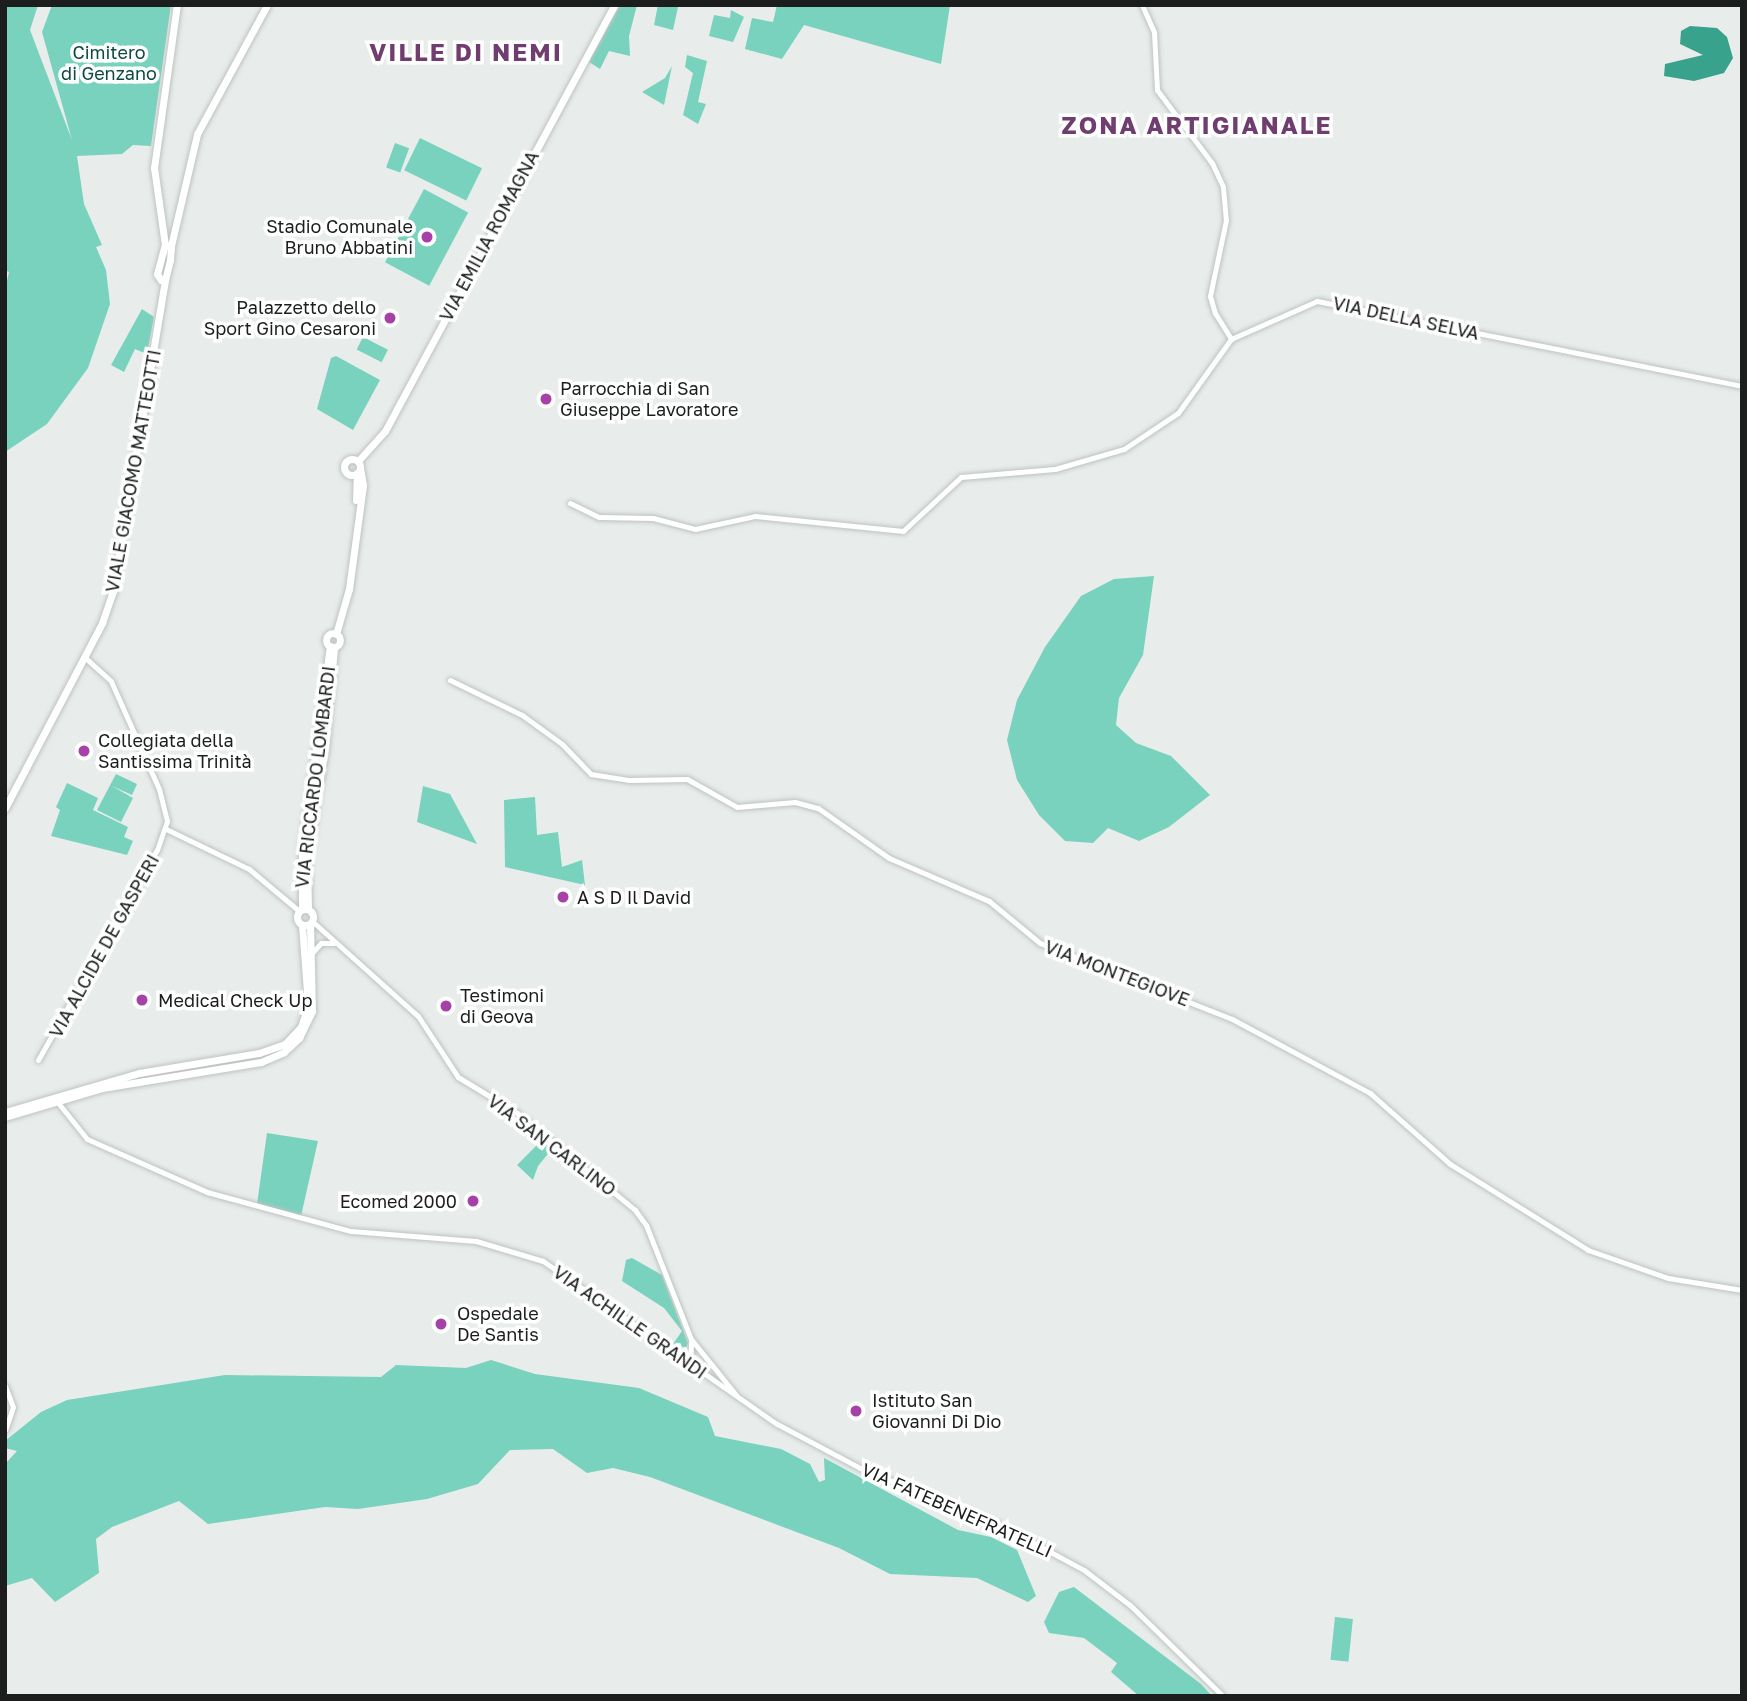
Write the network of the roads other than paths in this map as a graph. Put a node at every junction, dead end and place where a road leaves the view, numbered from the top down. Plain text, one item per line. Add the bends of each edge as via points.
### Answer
1 (177, 5) edge
2 (267, 5) edge
3 (614, 5) edge
4 (1142, 5) edge
5 (168, 246) junction
6 (1231, 339) junction
7 (1742, 386) edge
8 (358, 467) joint
9 (570, 503) dead end
10 (86, 658) junction
11 (450, 680) dead end
12 (5, 808) edge
13 (166, 829) junction
14 (303, 910) junction
15 (308, 923) junction
16 (334, 943) junction
17 (311, 954) junction
18 (38, 1060) dead end
19 (54, 1098) junction
20 (7, 1115) edge
21 (5, 1124) edge
22 (1742, 1290) edge
23 (691, 1339) junction
24 (691, 1347) junction
25 (698, 1350) junction
26 (678, 1355) junction
27 (690, 1364) junction
28 (712, 1365) junction
29 (699, 1370) junction
30 (5, 1387) edge
31 (741, 1400) junction
32 (5, 1430) edge
33 (1223, 1696) edge

1 - 5 main road via 153,171
2 - 5 main road, VIALE GIACOMO MATTEOTTI via 199,129
3 - 8 main road, VIA EMILIA ROMAGNA via 387,429
4 - 6 street via 1154,32 1157,90 1210,160 1223,187 1226,222 1210,293 1214,313
5 - 10 main road, VIALE GIACOMO MATTEOTTI via 116,580
6 - 7 street, VIA DELLA SELVA via 1299,305 1320,300
6 - 9 street, VIA DELLA SELVA via 1178,413 1124,449 1055,469 961,477 903,531 755,516 695,528 653,519 598,517
8 - 14 main road, VIA RICCARDO LOMBARDI via 344,593 334,634 327,639 332,646 302,850
10 - 12 main road, VIALE GIACOMO MATTEOTTI
10 - 13 street via 108,675 163,799
11 - 22 street, VIA MONTEGIOVE via 520,714 562,744 593,775 687,779 737,807 798,802 818,808 889,858 989,901 1045,946 1128,974 1232,1018 1370,1093 1453,1167 1588,1250 1665,1278
13 - 14 street via 249,869
13 - 18 street, VIA ALCIDE DE GASPERI
14 - 15 main road
14 - 15 main road via 297,918
15 - 16 street, VIA SAN CARLINO
15 - 17 main road
15 - 19 main road via 308,1005 302,1027 285,1044 139,1073
16 - 17 street via 318,944
16 - 23 street, VIA SAN CARLINO via 418,1016 460,1078 517,1114 635,1210 646,1225
17 - 19 main road via 311,1015 299,1038 284,1052 261,1062 142,1079
19 - 20 main road
19 - 26 street, VIA ACHILLE GRANDI via 87,1139 207,1192 351,1231 465,1240 529,1255 565,1274
20 - 21 street
23 - 24 street, VIA SAN CARLINO
23 - 25 street, VIA SAN CARLINO
24 - 26 street
24 - 27 street, VIA SAN CARLINO
25 - 27 street
25 - 28 street, VIA SAN CARLINO
26 - 27 street, VIA ACHILLE GRANDI
27 - 29 street, VIA ACHILLE GRANDI
28 - 29 street
28 - 31 street, VIA SAN CARLINO
29 - 31 street, VIA ACHILLE GRANDI
30 - 32 street via 13,1407
31 - 33 street, VIA FATEBENEFRATELLI via 838,1457 1004,1527 1084,1570 1130,1605

